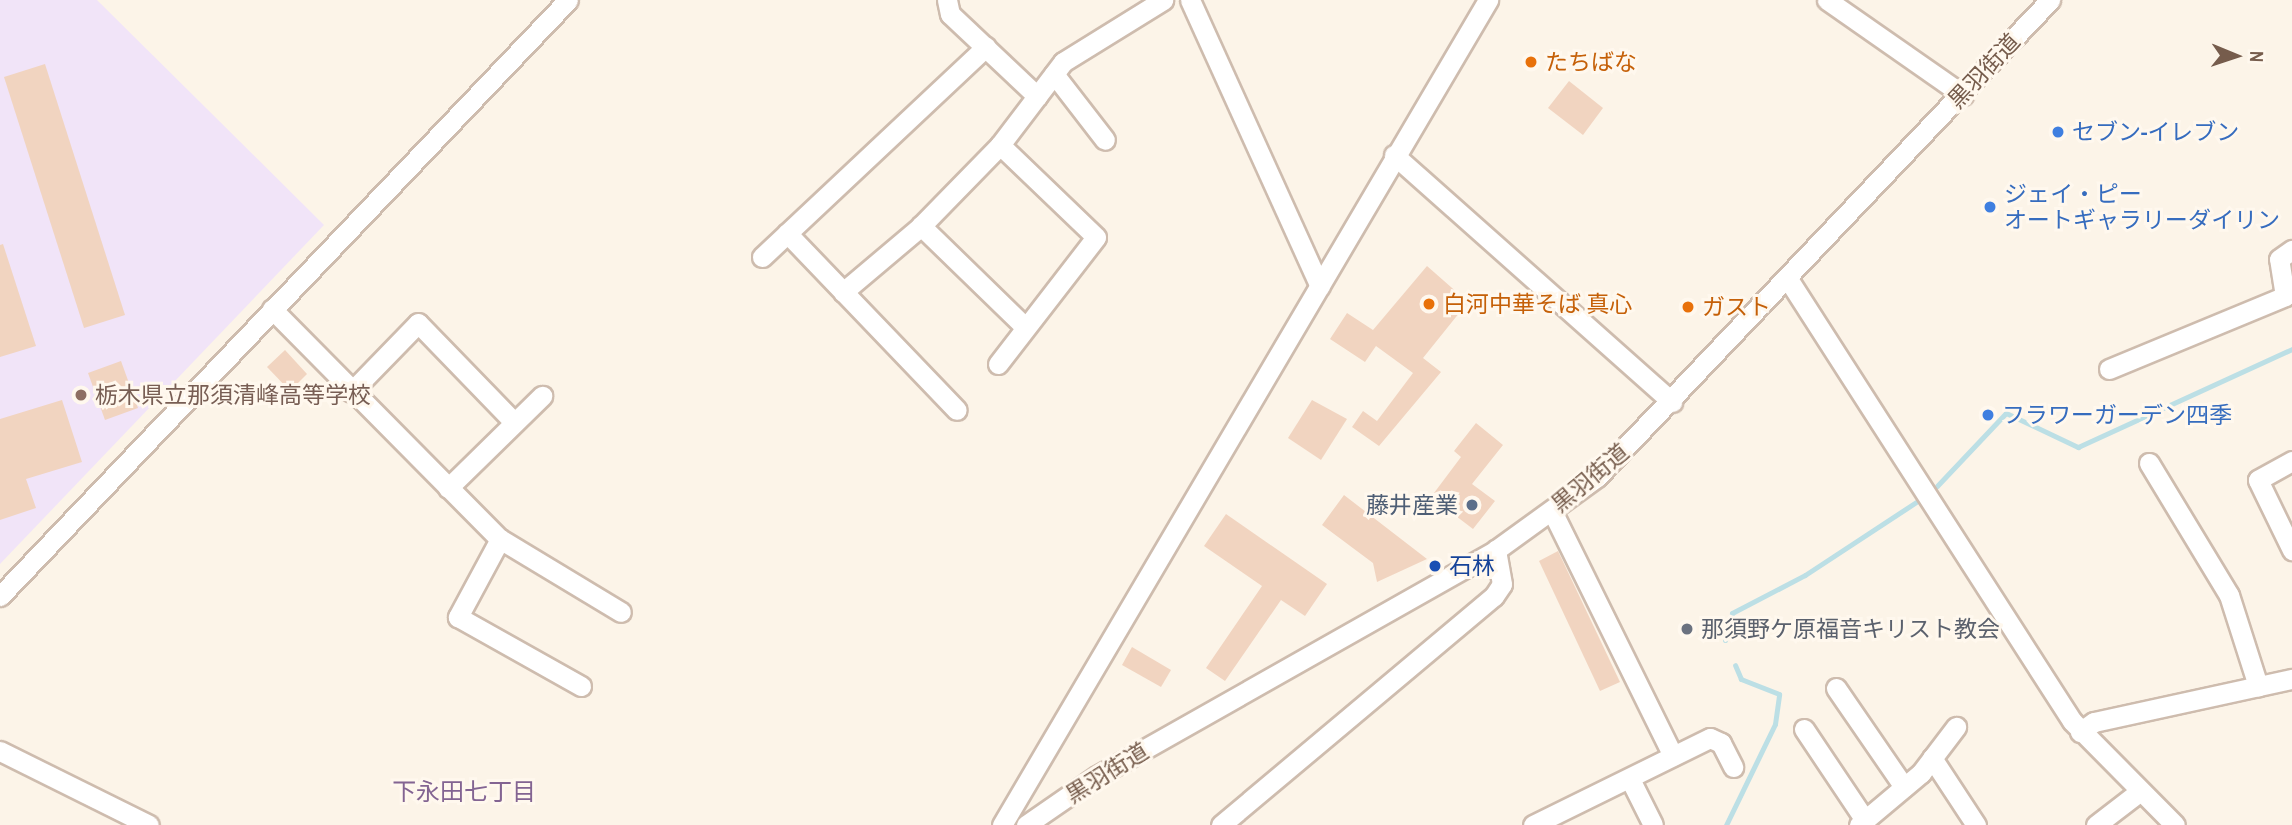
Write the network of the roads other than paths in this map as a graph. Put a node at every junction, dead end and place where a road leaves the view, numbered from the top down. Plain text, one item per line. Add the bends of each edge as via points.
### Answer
1 (568, 0) edge
2 (947, 0) edge
3 (1163, 0) edge
4 (1190, 0) edge
5 (1488, 0) edge
6 (1827, 0) edge
7 (2050, 0) edge
8 (986, 47) junction
9 (1054, 74) junction
10 (1962, 95) junction
11 (1037, 96) junction
12 (1105, 140) dead end
13 (1000, 145) junction
14 (1394, 155) junction
15 (920, 226) junction
16 (788, 233) junction
17 (2292, 250) edge
18 (762, 257) dead end
19 (1788, 279) junction
20 (1320, 286) junction
21 (843, 292) junction
22 (272, 309) junction
23 (1024, 326) junction
24 (998, 364) dead end
25 (2109, 369) dead end
26 (351, 392) junction
27 (542, 396) dead end
28 (1672, 402) junction
29 (957, 410) dead end
30 (514, 422) junction
31 (2292, 461) edge
32 (2149, 463) dead end
33 (448, 488) junction
34 (1552, 511) junction
35 (500, 539) junction
36 (1496, 550) junction
37 (2292, 550) edge
38 (0, 596) edge
39 (621, 612) dead end
40 (2292, 679) edge
41 (581, 686) dead end
42 (2258, 686) junction
43 (1836, 688) dead end
44 (1956, 727) dead end
45 (1804, 729) dead end
46 (2080, 732) junction
47 (0, 751) edge
48 (1673, 756) junction
49 (1932, 758) junction
50 (1733, 767) dead end
51 (1630, 779) junction
52 (1904, 787) junction
53 (2139, 792) junction
54 (1862, 822) edge
55 (140, 823) edge
56 (1539, 824) edge
57 (1002, 825) edge
58 (1026, 825) edge
59 (1221, 825) edge
60 (1653, 825) edge
61 (1976, 825) edge
62 (2096, 825) edge
63 (2175, 825) edge

1 - 22 street
2 - 8 street via 950,14
3 - 9 street
4 - 20 street
5 - 14 street
6 - 10 street
7 - 10 street, 黒羽街道
8 - 11 street
8 - 16 street
9 - 11 street
9 - 12 street
10 - 19 street, 黒羽街道
11 - 13 street
13 - 15 street
13 - 23 street via 1096,237
14 - 20 street
14 - 28 street
15 - 21 street
15 - 23 street
16 - 18 street
16 - 21 street
17 - 25 street via 2279,259 2285,296
19 - 28 street, 黒羽街道
19 - 46 street
20 - 57 street
21 - 29 street
22 - 26 street
22 - 38 street
23 - 24 street
26 - 30 street via 418,323
26 - 33 street
27 - 30 street
28 - 34 street, 黒羽街道
30 - 33 street
31 - 37 street via 2258,480
32 - 42 street via 2229,595
33 - 35 street
34 - 36 street, 黒羽街道
34 - 48 street
35 - 39 street
35 - 41 street via 458,617
36 - 58 street, 黒羽街道 via 1097,776
36 - 59 street via 1502,584 1494,596
40 - 42 street
42 - 46 street via 2094,722
43 - 52 street
44 - 49 street
45 - 54 street
46 - 53 street
47 - 55 street
48 - 50 street via 1716,739
48 - 51 street
49 - 52 street
49 - 61 street
51 - 56 street
51 - 60 street
52 - 54 street
53 - 62 street
53 - 63 street

